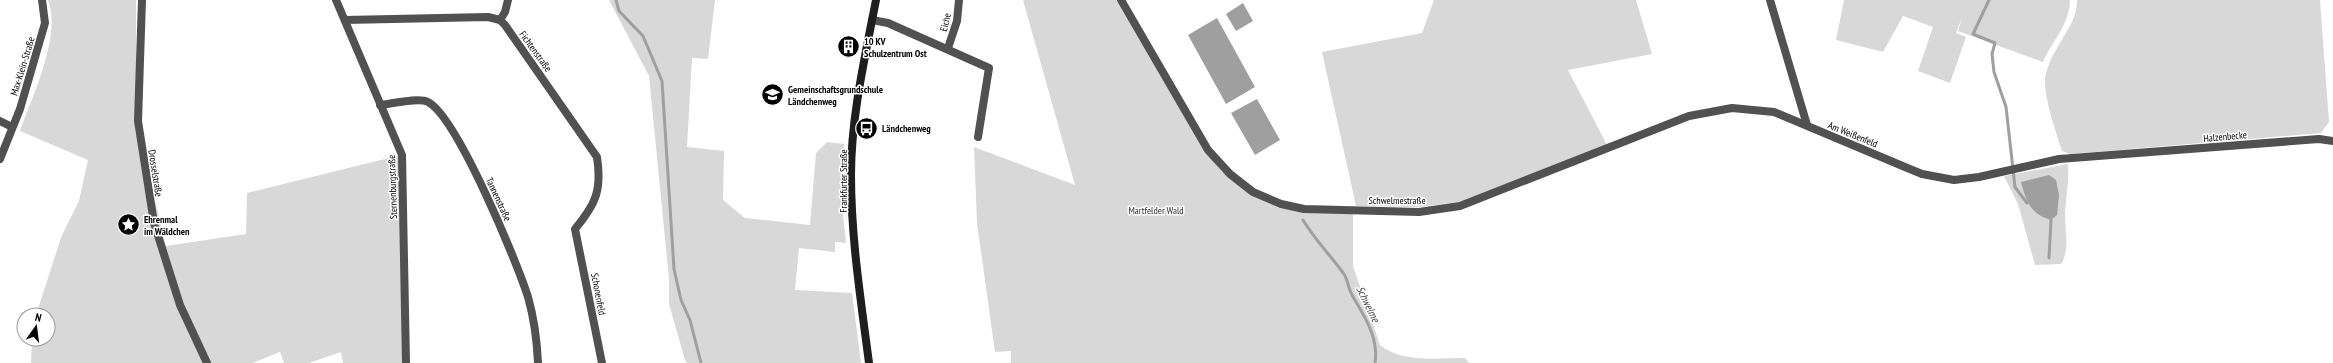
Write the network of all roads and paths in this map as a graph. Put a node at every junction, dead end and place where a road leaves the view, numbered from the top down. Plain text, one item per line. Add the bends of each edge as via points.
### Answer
1 (42, 0) edge
2 (142, 0) edge
3 (336, 0) edge
4 (508, 0) edge
5 (876, 0) edge
6 (959, 0) edge
7 (1121, 0) edge
8 (1770, 0) edge
9 (345, 20) junction
10 (500, 20) junction
11 (872, 20) junction
12 (948, 48) junction
13 (380, 105) junction
14 (0, 121) edge
15 (1807, 126) junction
16 (12, 127) junction
17 (978, 137) dead end
18 (2333, 141) edge
19 (0, 159) edge
20 (2019, 168) joint
21 (575, 229) joint
22 (207, 363) edge
23 (406, 363) edge
24 (538, 363) edge
25 (602, 363) edge
26 (869, 363) edge

1 - 16 street, Max-Klein-Straße via 45,23 20,109
2 - 22 street, Drosselstraße via 138,121 154,223 180,305
3 - 9 street, Sternenburgstraße
4 - 10 street
5 - 11 main road, Frankfurter Straße
6 - 12 street, Eiche via 957,21
7 - 15 street, Schwelmestraße via 1199,135 1230,174 1253,192 1281,204 1304,209 1419,212 1460,206 1689,116 1732,108 1774,112
8 - 15 street
9 - 10 street via 488,17
9 - 13 street, Sternenburgstraße
10 - 21 street, Fichtenstraße via 550,87 597,157 600,175 598,190 588,214
11 - 12 street via 888,23
11 - 26 main road, Frankfurter Straße via 857,112 851,174 853,224
12 - 17 street via 989,68
13 - 23 street, Sternenburgstraße via 402,155
13 - 24 street, Tannenstraße via 420,100 428,102 452,131 486,192 518,270 528,298 537,342
14 - 16 street
15 - 20 street, Am Weißenfeld via 1922,174 1954,180
16 - 19 street, Max-Klein-Straße
18 - 20 street, Halzenbecke via 2319,138 2059,159
21 - 25 street, Schonenfeld

